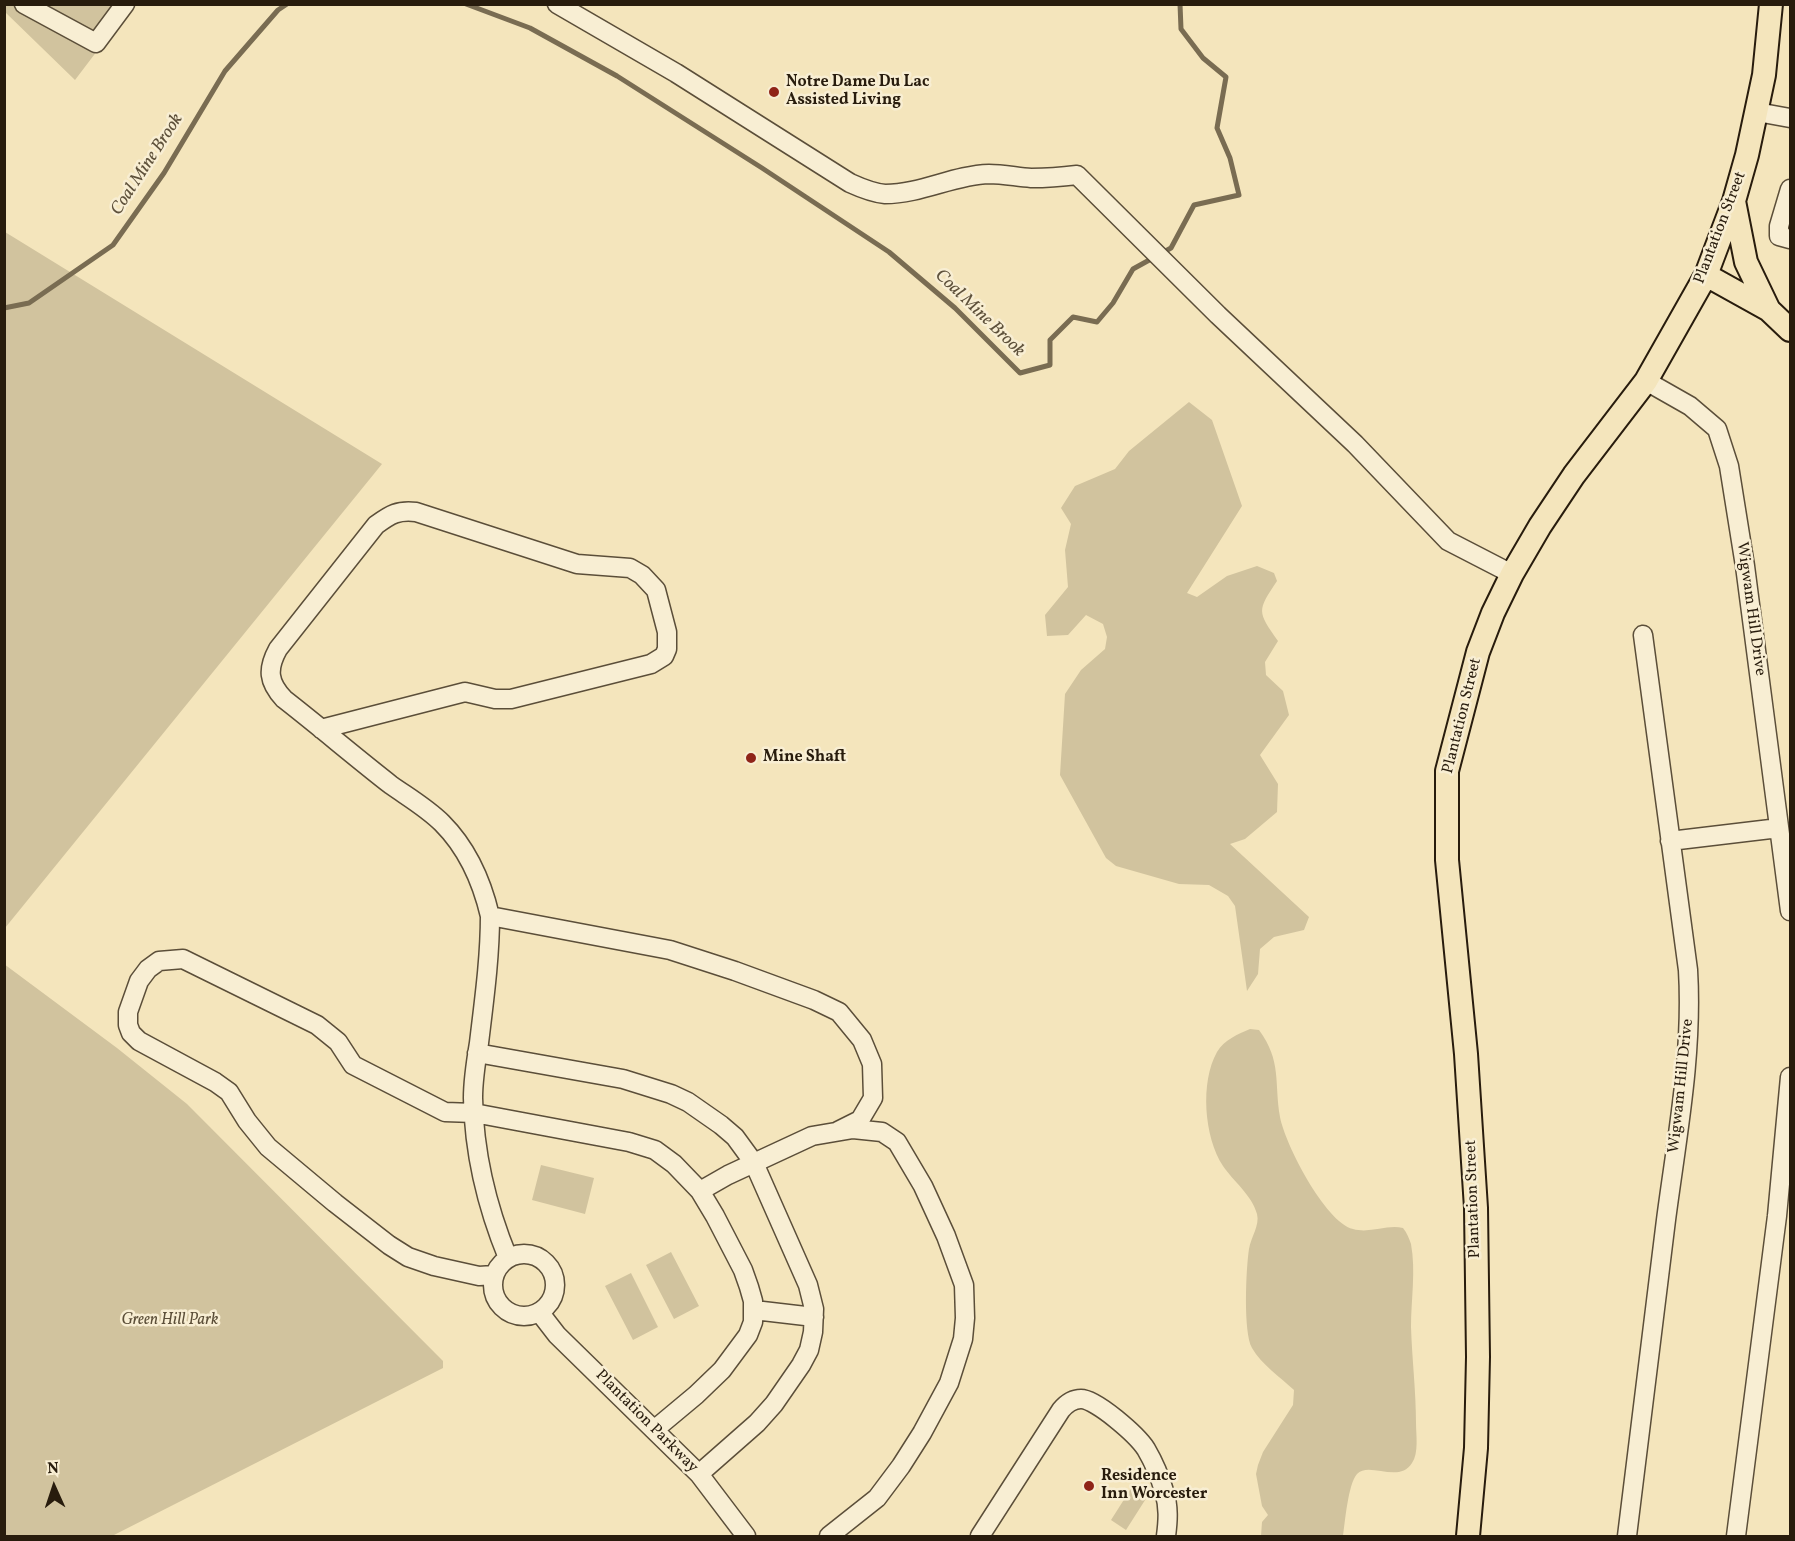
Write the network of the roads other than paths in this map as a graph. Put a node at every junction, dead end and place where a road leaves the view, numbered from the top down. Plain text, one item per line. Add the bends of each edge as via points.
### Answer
1 (24, 4) edge
2 (557, 4) edge
3 (1771, 4) edge
4 (118, 7) edge
5 (1757, 112) junction
6 (1791, 118) edge
7 (1791, 189) edge
8 (1734, 201) junction
9 (1791, 239) edge
10 (1706, 274) junction
11 (1769, 310) junction
12 (1791, 330) edge
13 (1646, 381) junction
14 (1512, 574) junction
15 (1643, 635) dead end
16 (321, 729) junction
17 (1779, 828) junction
18 (1670, 841) junction
19 (1791, 911) edge
20 (490, 916) junction
21 (477, 1053) junction
22 (1791, 1077) edge
23 (474, 1113) junction
24 (838, 1131) junction
25 (754, 1163) junction
26 (700, 1191) junction
27 (508, 1258) junction
28 (494, 1275) junction
29 (754, 1310) junction
30 (540, 1313) junction
31 (814, 1317) junction
32 (654, 1430) junction
33 (699, 1474) junction
34 (746, 1536) edge
35 (829, 1536) edge
36 (980, 1536) edge
37 (1166, 1536) edge
38 (1468, 1536) edge
39 (1627, 1536) edge
40 (1736, 1536) edge

1 - 4 street via 96,43
2 - 14 street via 676,73 850,183 870,191 885,194 990,174 1054,178 1077,175 1355,444 1449,541
3 - 5 main road, Plantation Street
5 - 6 street
5 - 8 main road, Plantation Street
7 - 9 street via 1779,226 1779,236
8 - 10 main road, Plantation Street
8 - 11 main road via 1746,262
10 - 11 main road
10 - 13 main road, Plantation Street
11 - 12 main road
13 - 14 main road, Plantation Street via 1568,484
13 - 17 street, Wigwam Hill Drive via 1690,406 1717,429 1729,466
14 - 38 main road, Plantation Street via 1478,652 1447,771 1447,860 1476,1208 1478,1380
15 - 18 street, Wigwam Hill Drive
16 - 16 street via 274,688 270,674 273,658 387,516 401,511 416,512 577,564 630,568 656,590 667,649 664,656 651,664 511,699 465,692
16 - 20 street via 443,824 462,847 484,891
17 - 18 street
17 - 19 street, Wigwam Hill Drive
18 - 39 street, Wigwam Hill Drive via 1688,970 1689,1023 1683,1100
20 - 21 street via 489,961
20 - 24 street via 670,950 795,992 839,1012 862,1040 872,1064 873,1098 860,1120
21 - 23 street
21 - 25 street via 623,1080 671,1094 721,1125
22 - 40 street
23 - 26 street via 655,1150 686,1174
23 - 27 street via 490,1212
23 - 28 street via 445,1112 353,1065 338,1042 317,1025 183,959 159,961 148,969 139,981 128,1012 130,1033 229,1092 268,1147 389,1245 434,1266 479,1276
24 - 25 street via 812,1136
24 - 35 street via 882,1132 897,1142 946,1236 964,1285 965,1318 963,1339 949,1383 922,1433 877,1498
25 - 26 street
25 - 31 street via 802,1269
26 - 29 street via 743,1270
27 - 28 street
27 - 30 street via 537,1256 552,1269 556,1288
28 - 30 street via 495,1296 508,1313
29 - 31 street
29 - 32 street via 748,1335 722,1370
30 - 32 street, Plantation Parkway via 557,1335
31 - 33 street via 809,1350 788,1385 757,1423
32 - 33 street, Plantation Parkway
33 - 34 street, Plantation Parkway
36 - 37 street via 1061,1410 1081,1399 1122,1424 1145,1448 1168,1505

